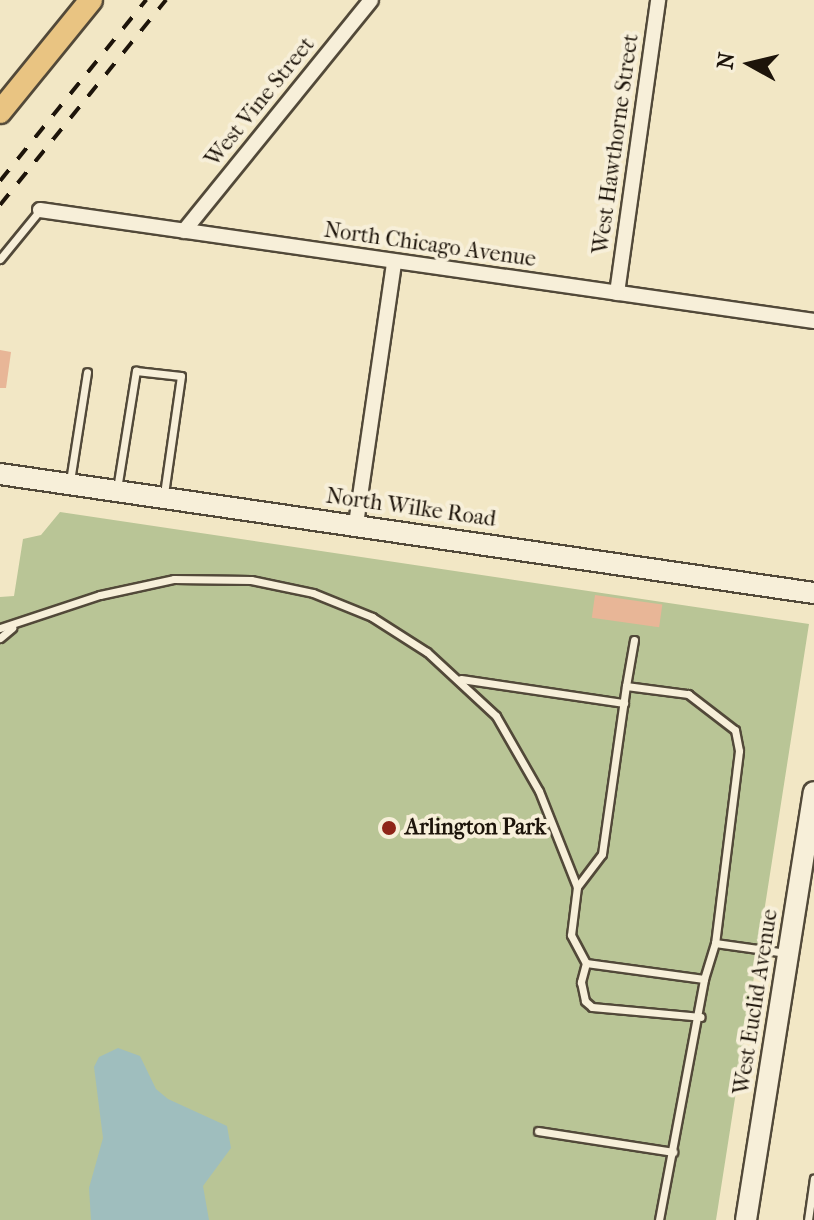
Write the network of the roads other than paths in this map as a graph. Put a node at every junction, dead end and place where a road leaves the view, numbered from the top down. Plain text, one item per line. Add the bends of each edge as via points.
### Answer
1 (371, 0) edge
2 (658, 0) edge
3 (88, 1) edge
4 (0, 112) edge
5 (40, 210) joint
6 (184, 231) junction
7 (0, 259) edge
8 (394, 263) junction
9 (617, 293) junction
10 (814, 321) edge
11 (87, 372) dead end
12 (0, 474) edge
13 (70, 484) junction
14 (117, 490) junction
15 (164, 497) junction
16 (356, 524) junction
17 (814, 593) edge
18 (0, 628) edge
19 (12, 628) junction
20 (0, 638) edge
21 (634, 640) dead end
22 (461, 679) junction
23 (626, 686) junction
24 (624, 703) junction
25 (814, 792) edge
26 (577, 887) junction
27 (715, 943) junction
28 (789, 953) junction
29 (586, 963) junction
30 (704, 979) junction
31 (701, 1017) junction
32 (538, 1131) dead end
33 (673, 1152) junction
34 (814, 1178) edge
35 (659, 1220) edge
36 (746, 1220) edge
37 (808, 1220) edge

1 - 6 street, West Vine Street
2 - 9 street, West Hawthorne Street
3 - 4 main road
5 - 6 street, North Chicago Avenue
5 - 7 lane
6 - 8 street, North Chicago Avenue
8 - 9 street, North Chicago Avenue
8 - 16 street
9 - 10 street, North Chicago Avenue
11 - 13 lane
12 - 13 main road, North Wilke Road
13 - 14 main road, North Wilke Road
14 - 15 main road, North Wilke Road
14 - 15 lane via 136,371 181,376
15 - 16 main road, North Wilke Road
16 - 17 main road, North Wilke Road
18 - 19 lane
19 - 20 lane
19 - 22 lane via 100,595 174,579 251,580 313,593 372,617
21 - 23 lane
22 - 24 lane
22 - 26 lane via 496,716 539,791
23 - 24 lane
23 - 27 lane via 688,694 735,730 739,751
24 - 26 lane via 602,854
25 - 28 main road, West Euclid Avenue
26 - 29 lane via 571,935
27 - 28 lane
27 - 30 lane
28 - 36 main road, West Euclid Avenue
29 - 30 lane
29 - 31 lane via 581,982 592,1007
30 - 31 lane
31 - 33 lane
32 - 33 lane
33 - 35 lane
34 - 37 lane

